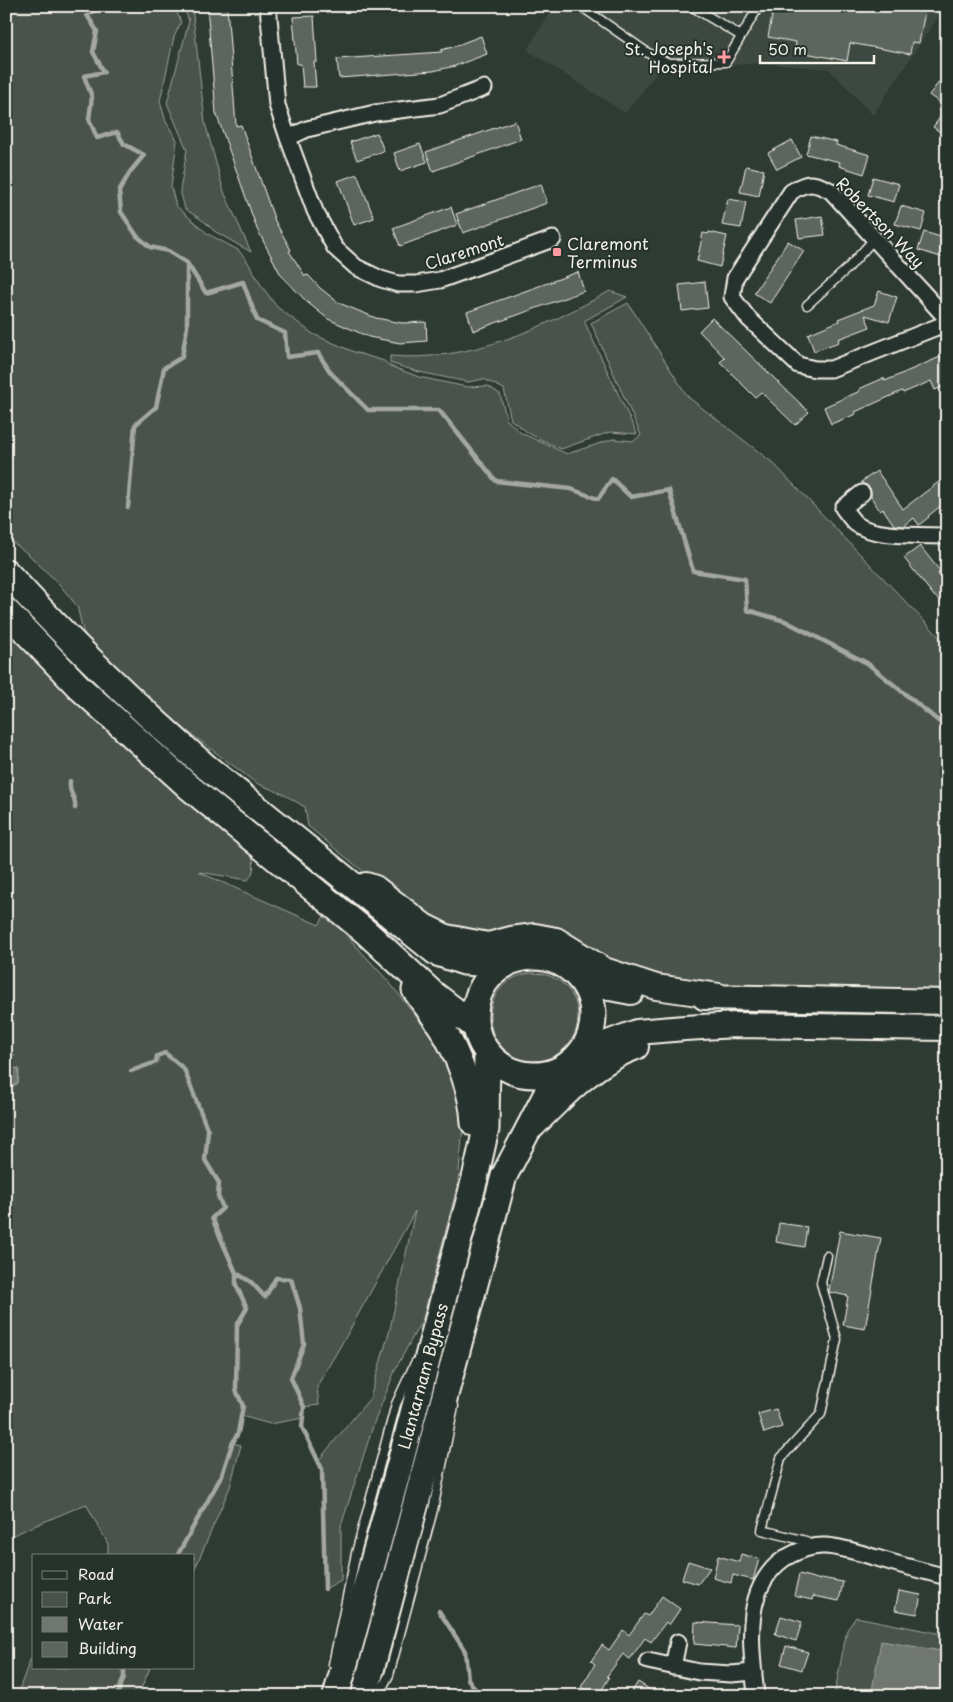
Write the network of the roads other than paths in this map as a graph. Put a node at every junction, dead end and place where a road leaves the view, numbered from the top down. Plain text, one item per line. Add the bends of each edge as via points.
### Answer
1 (268, 6) edge
2 (692, 6) edge
3 (759, 6) edge
4 (585, 9) dead end
5 (741, 36) junction
6 (484, 88) dead end
7 (288, 138) junction
8 (553, 239) dead end
9 (874, 239) junction
10 (807, 305) dead end
11 (947, 319) edge
12 (947, 323) edge
13 (862, 493) dead end
14 (947, 536) edge
15 (6, 572) edge
16 (6, 611) edge
17 (337, 872) junction
18 (389, 954) junction
19 (505, 964) junction
20 (584, 983) junction
21 (719, 996) junction
22 (947, 1002) edge
23 (476, 1027) junction
24 (684, 1028) junction
25 (947, 1028) edge
26 (487, 1053) junction
27 (581, 1053) junction
28 (559, 1070) junction
29 (527, 1131) junction
30 (475, 1178) junction
31 (827, 1256) dead end
32 (474, 1288) junction
33 (459, 1375) dead end
34 (456, 1394) dead end
35 (808, 1548) junction
36 (947, 1577) edge
37 (678, 1642) dead end
38 (648, 1661) dead end
39 (673, 1667) junction
40 (754, 1672) junction
41 (333, 1686) edge
42 (364, 1696) edge
43 (378, 1696) edge
44 (756, 1696) edge

1 - 7 street, Claremont via 277,105
2 - 5 lane
3 - 5 lane
4 - 5 lane via 648,53 669,63 726,62
6 - 7 street via 440,105 375,113 307,129
7 - 8 street, Claremont via 315,211 335,248 356,267 381,279 398,284 440,280
9 - 10 lane
9 - 11 street, Robertson Way
9 - 12 street, Robertson Way via 831,191 810,183 799,186 791,192 735,278 732,297 748,318 798,365 814,369 831,369
13 - 14 street via 843,508 855,523 868,531
15 - 17 highway via 51,622 172,737
16 - 18 highway via 78,687 189,787
17 - 19 highway via 437,953 464,962
17 - 21 main road via 375,888 424,926 446,937 488,946 535,936 556,940 604,970 656,987
18 - 23 highway
18 - 30 highway via 443,1028 464,1074 474,1118
19 - 20 highway via 521,958 539,957 556,961 572,970
19 - 23 highway via 480,991 475,1009
20 - 21 main road via 659,998
20 - 27 highway via 592,1000 594,1018 590,1037
21 - 22 main road
23 - 26 highway
24 - 25 main road via 736,1025
24 - 27 main road via 636,1032
24 - 29 main road via 629,1049 604,1063
26 - 28 highway via 502,1066 520,1074 540,1076
26 - 30 highway, Llantarnam Bypass via 486,1128
27 - 28 highway
28 - 29 highway, Llantarnam Bypass
29 - 32 highway, Llantarnam Bypass via 504,1176
30 - 41 highway, Llantarnam Bypass via 399,1467
31 - 35 lane via 821,1283 837,1339 821,1414 781,1458 762,1530 806,1541
32 - 33 lane
32 - 42 highway, Llantarnam Bypass
34 - 43 lane via 433,1510 389,1675
35 - 36 street via 843,1548
35 - 40 street via 780,1562 762,1582 750,1628
37 - 39 street
38 - 39 street
39 - 40 street via 731,1674
40 - 44 street

